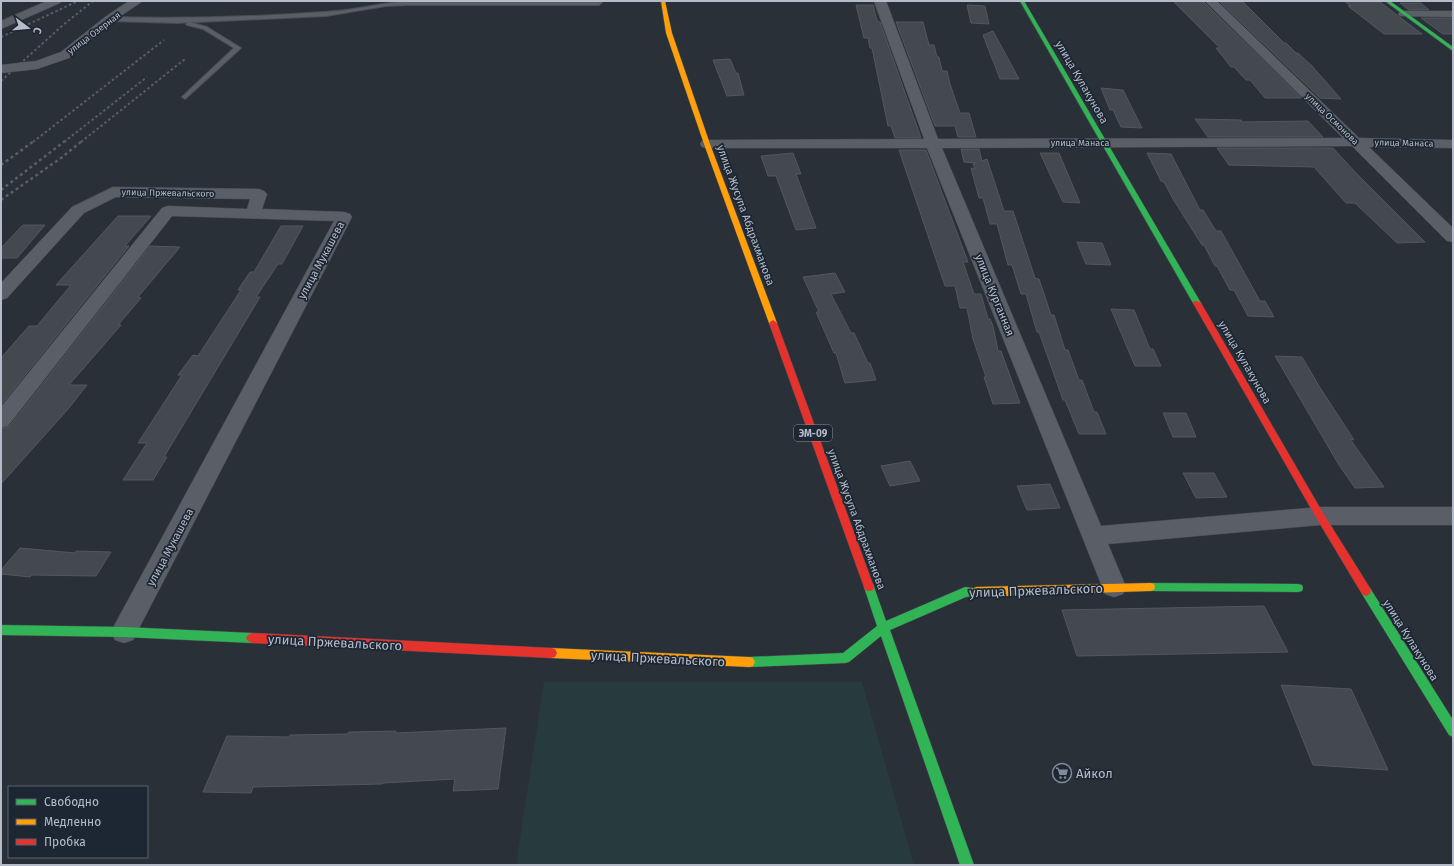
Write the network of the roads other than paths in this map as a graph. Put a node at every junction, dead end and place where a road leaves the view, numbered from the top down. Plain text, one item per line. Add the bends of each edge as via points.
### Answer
1 (56, 1) edge
2 (137, 1) edge
3 (600, 1) edge
4 (662, 1) edge
5 (880, 1) edge
6 (1022, 1) edge
7 (1211, 1) edge
8 (1386, 1) edge
9 (1404, 14) junction
10 (1453, 14) edge
11 (109, 19) junction
12 (178, 21) junction
13 (1, 25) edge
14 (1453, 49) edge
15 (1, 69) edge
16 (185, 97) dead end
17 (1355, 142) junction
18 (1104, 143) junction
19 (707, 144) junction
20 (933, 144) junction
21 (1453, 144) edge
22 (254, 214) junction
23 (1453, 237) edge
24 (1, 294) edge
25 (1, 421) edge
26 (1320, 516) junction
27 (1453, 516) edge
28 (1093, 536) junction
29 (1114, 587) junction
30 (1298, 588) dead end
31 (884, 627) junction
32 (1, 630) edge
33 (124, 632) junction
34 (1453, 731) edge
35 (967, 865) edge

1 - 13 street
2 - 11 street, улица Озерная
3 - 12 lane via 386,4 326,14
4 - 19 main road, улица Жусупа Абдрахманова / ЭМ-09 via 669,33
5 - 20 street, улица Курганная
6 - 18 main road, улица Кулакунова
7 - 17 street, улица Осмонова
8 - 9 main road
9 - 10 street
9 - 14 main road
11 - 12 lane
11 - 15 street, улица Озерная via 64,55 37,65
12 - 16 lane via 205,28 238,48
17 - 18 street, улица Манаса
17 - 21 street, улица Манаса
17 - 23 street, улица Осмонова
18 - 20 street, улица Манаса
18 - 26 main road, улица Кулакунова
19 - 20 street, улица Манаса
19 - 31 main road, улица Жусупа Абдрахманова / ЭМ-09
20 - 28 street, улица Курганная
22 - 24 street, улица Пржевальского via 259,194 113,192 78,210
22 - 25 street, улица Мукашева via 168,212
22 - 33 street, улица Мукашева via 344,217
26 - 27 street
26 - 28 street
26 - 34 main road, улица Кулакунова
28 - 29 street, улица Курганная
29 - 30 main road, улица Пржевальского
29 - 31 main road, улица Пржевальского via 965,592
31 - 33 main road, улица Пржевальского via 845,658 761,663
31 - 35 main road, улица Жусупа Абдрахманова / ЭМ-09
32 - 33 main road, улица Пржевальского

